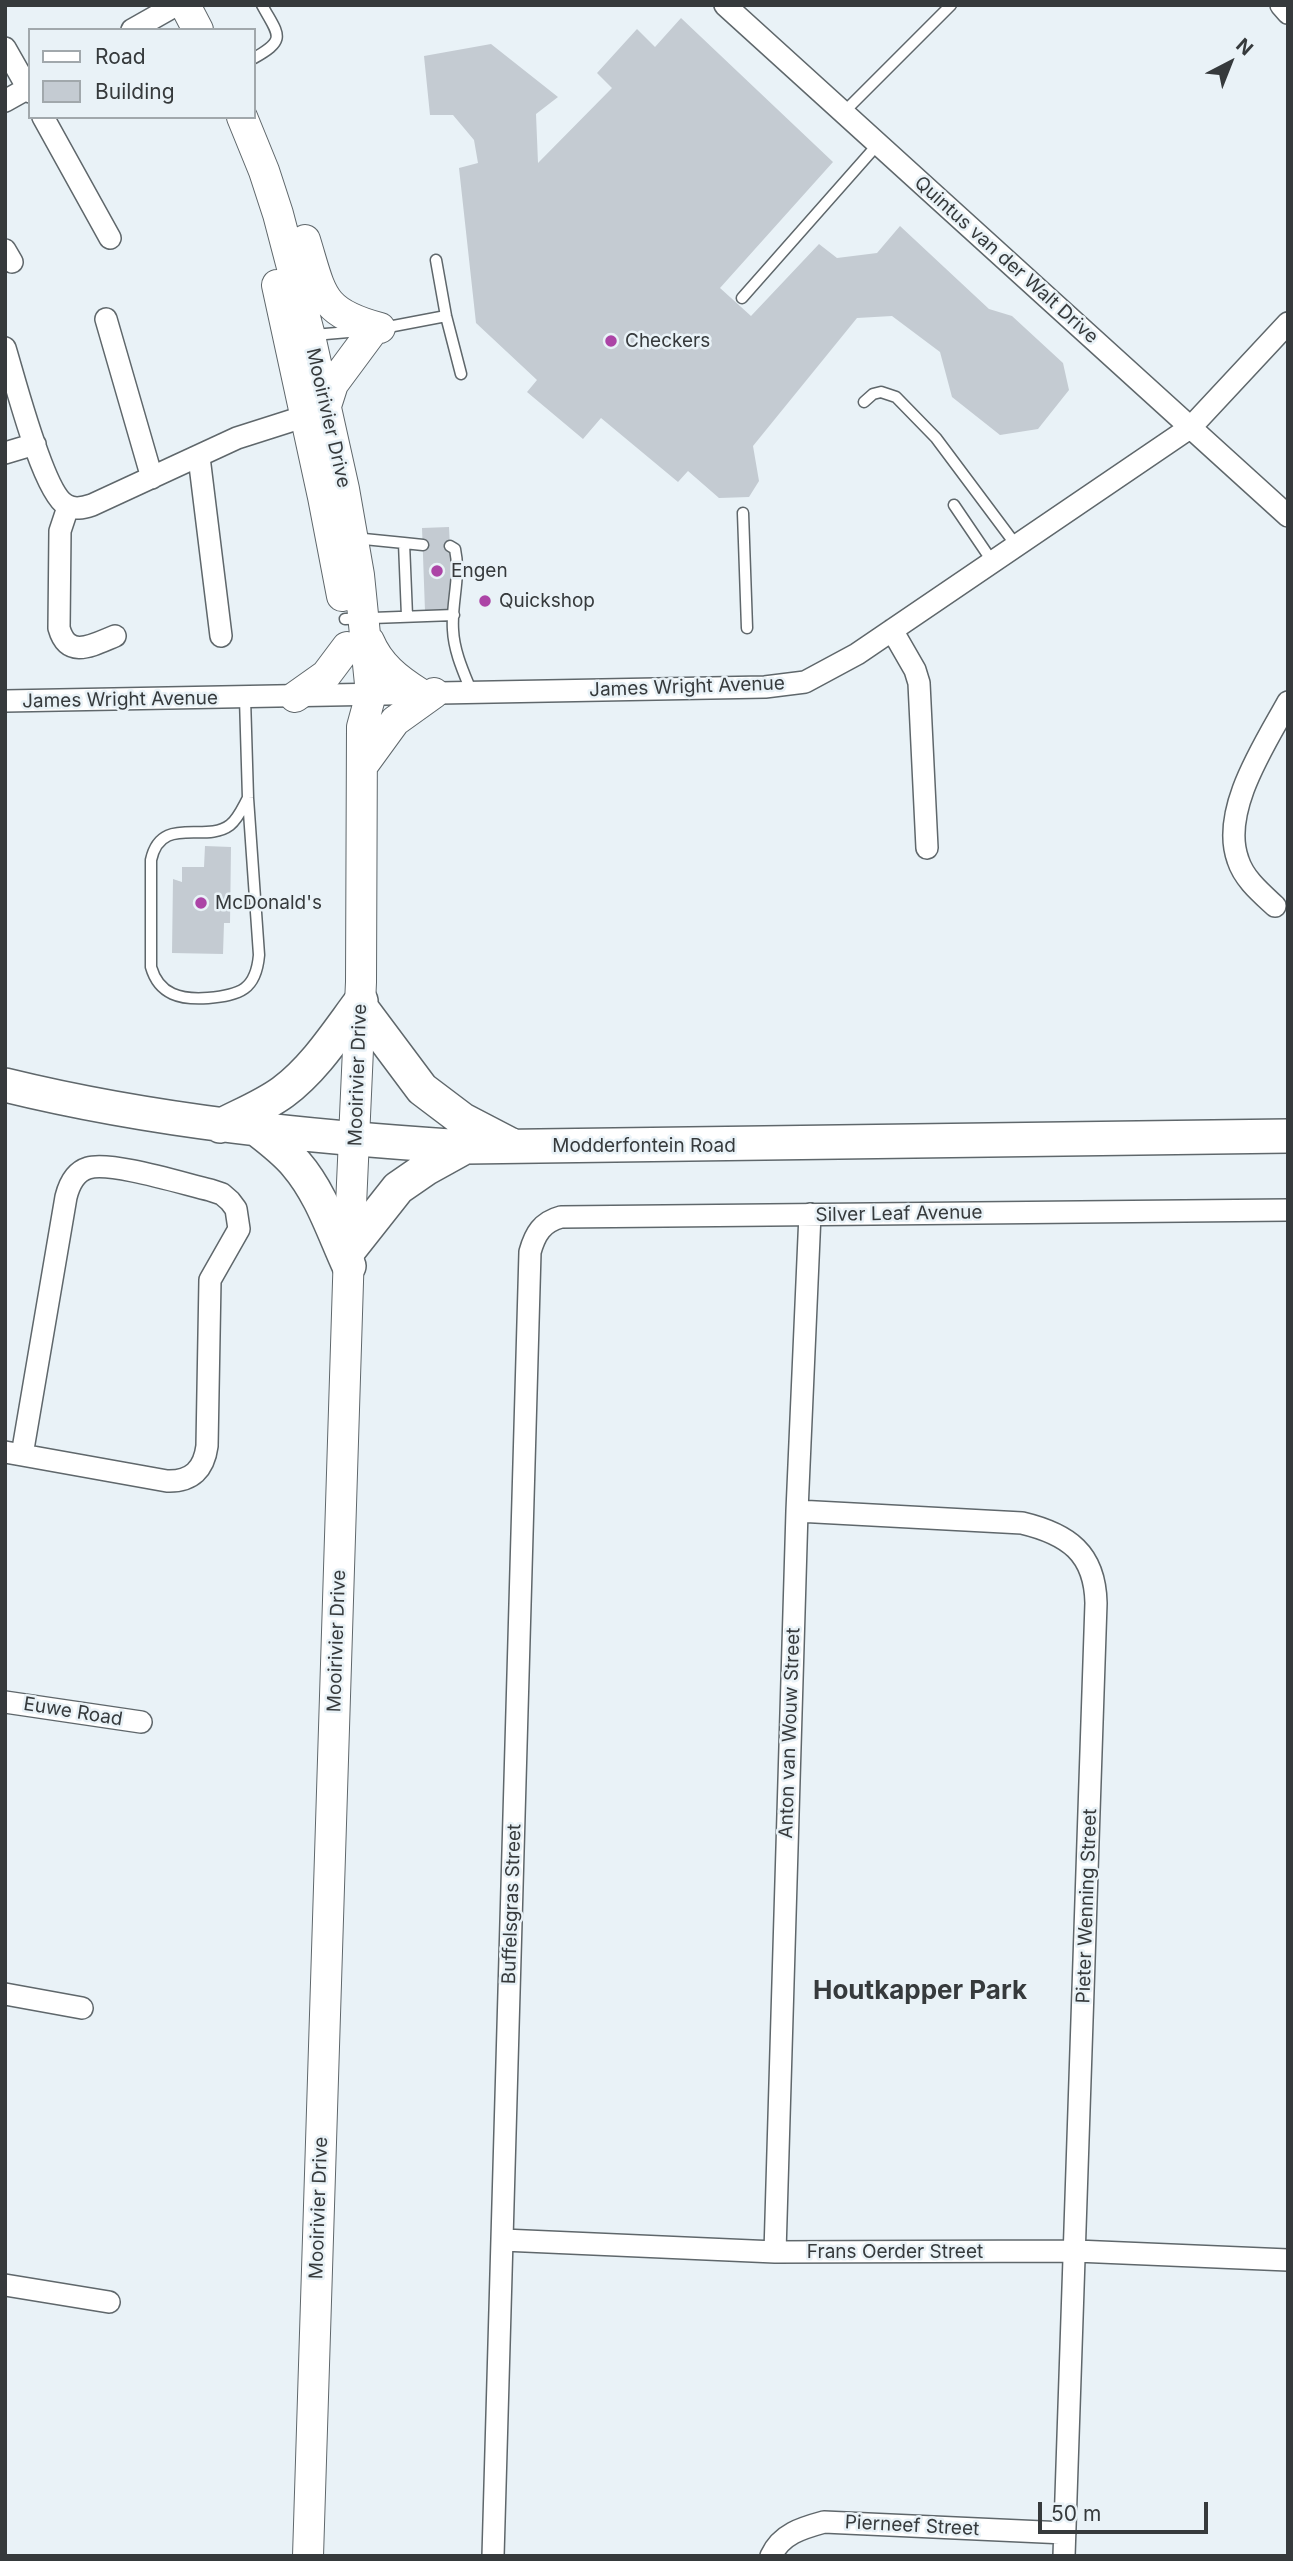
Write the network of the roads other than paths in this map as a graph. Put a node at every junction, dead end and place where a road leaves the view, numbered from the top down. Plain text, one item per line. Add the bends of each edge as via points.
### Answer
1 (262, 5) edge
2 (724, 5) edge
3 (951, 5) edge
4 (1281, 5) edge
5 (176, 11) edge
6 (1288, 13) edge
7 (137, 28) edge
8 (196, 28) edge
9 (5, 48) edge
10 (256, 57) edge
11 (28, 87) edge
12 (28, 90) edge
13 (5, 101) edge
14 (844, 113) junction
15 (44, 119) edge
16 (227, 119) edge
17 (243, 119) edge
18 (254, 119) edge
19 (878, 144) junction
20 (110, 237) dead end
21 (436, 260) dead end
22 (742, 298) dead end
23 (446, 316) junction
24 (106, 319) dead end
25 (1288, 323) edge
26 (377, 329) junction
27 (299, 337) junction
28 (5, 348) edge
29 (461, 374) dead end
30 (864, 402) dead end
31 (315, 412) junction
32 (1191, 427) junction
33 (35, 444) junction
34 (5, 453) edge
35 (199, 457) junction
36 (152, 478) junction
37 (954, 505) dead end
38 (68, 507) junction
39 (743, 513) dead end
40 (1288, 516) edge
41 (342, 535) junction
42 (404, 543) junction
43 (423, 545) dead end
44 (1016, 545) junction
45 (450, 546) dead end
46 (992, 561) junction
47 (454, 615) junction
48 (407, 616) junction
49 (355, 628) junction
50 (747, 628) dead end
51 (892, 631) junction
52 (115, 636) dead end
53 (221, 636) dead end
54 (426, 693) junction
55 (472, 693) junction
56 (361, 694) junction
57 (295, 696) junction
58 (245, 698) junction
59 (5, 701) edge
60 (1288, 702) edge
61 (363, 765) junction
62 (248, 798) junction
63 (927, 848) dead end
64 (1275, 906) dead end
65 (360, 1004) junction
66 (5, 1085) edge
67 (220, 1126) junction
68 (259, 1131) junction
69 (1288, 1136) edge
70 (355, 1140) junction
71 (465, 1147) junction
72 (513, 1147) junction
73 (1288, 1210) edge
74 (810, 1214) junction
75 (530, 1252) joint
76 (349, 1258) junction
77 (13, 1453) edge
78 (797, 1511) junction
79 (5, 1702) edge
80 (141, 1723) dead end
81 (5, 1994) edge
82 (82, 2008) dead end
83 (503, 2240) junction
84 (1076, 2251) junction
85 (775, 2252) junction
86 (1288, 2260) edge
87 (5, 2286) edge
88 (109, 2302) dead end
89 (1065, 2533) junction
90 (308, 2556) edge
91 (494, 2556) edge
92 (771, 2556) edge
93 (1064, 2556) edge

1 - 10 lane via 277,42
2 - 14 street, Quintus van der Walt Drive
3 - 14 lane
4 - 6 street
5 - 7 street
5 - 8 street
9 - 11 street
12 - 13 street
14 - 19 street, Quintus van der Walt Drive
15 - 20 street
16 - 27 street, Mooirivier Drive
17 - 27 street, Mooirivier Drive via 271,190
18 - 26 street via 290,197 327,300 348,318
19 - 22 lane
19 - 32 street, Quintus van der Walt Drive
21 - 23 lane
23 - 26 lane
23 - 29 lane
24 - 36 street
25 - 32 street, James Wright Avenue
26 - 27 lane
26 - 31 street
27 - 31 street, Mooirivier Drive
28 - 33 street
30 - 44 lane via 881,392 895,397 936,438
31 - 35 street via 237,438
31 - 41 street, Mooirivier Drive via 339,467
32 - 40 street, Quintus van der Walt Drive
32 - 44 street, James Wright Avenue
33 - 34 street
33 - 38 street via 52,487
35 - 36 street
35 - 53 street
36 - 38 street via 92,505
37 - 46 lane
38 - 52 street via 60,531 61,636 81,649
39 - 50 lane
41 - 42 lane
41 - 49 street, Mooirivier Drive
42 - 43 lane
42 - 48 lane
44 - 46 street, James Wright Avenue
45 - 47 lane via 457,562
46 - 51 street, James Wright Avenue
47 - 48 lane
47 - 55 lane via 454,641
48 - 49 lane
49 - 54 street via 398,680
49 - 56 street, Mooirivier Drive
49 - 57 street via 326,675
51 - 55 street, James Wright Avenue via 805,682 765,687
51 - 63 street via 919,683
54 - 55 street, James Wright Avenue
54 - 56 street, James Wright Avenue
54 - 61 street via 395,721
56 - 57 street, James Wright Avenue
56 - 61 street, Mooirivier Drive
57 - 58 street, James Wright Avenue
58 - 59 street, James Wright Avenue
58 - 62 lane
60 - 64 street via 1245,786 1234,822 1237,859 1246,876
61 - 65 street, Mooirivier Drive
62 - 62 lane via 258,971 250,984 232,996 195,999 172,995 162,989 151,967 153,851 170,834 223,829
65 - 67 main road via 319,1057 281,1094
65 - 70 street, Mooirivier Drive
65 - 72 main road via 422,1089 463,1120
66 - 67 main road, Modderfontein Road
67 - 68 main road, Modderfontein Road
68 - 70 main road, Modderfontein Road
68 - 76 main road via 308,1179
69 - 72 main road, Modderfontein Road
70 - 71 main road, Modderfontein Road
70 - 76 street, Mooirivier Drive
71 - 72 main road, Modderfontein Road
71 - 76 main road via 398,1188
73 - 74 street, Silver Leaf Avenue
74 - 75 street, Silver Leaf Avenue via 561,1217 540,1228
74 - 78 street, Anton van Wouw Street
75 - 83 street, Buffelsgras Street
76 - 90 street, Mooirivier Drive
77 - 77 street via 66,1197 80,1171 111,1167 222,1194 236,1209 239,1229 211,1280 207,1446 202,1465 188,1479 167,1481
78 - 84 street, Pieter Wenning Street via 1022,1523 1073,1544 1092,1571 1096,1603
78 - 85 street, Anton van Wouw Street
79 - 80 street, Euwe Road
81 - 82 street
83 - 85 street, Frans Oerder Street
83 - 91 street, Buffelsgras Street
84 - 85 street, Frans Oerder Street
84 - 86 street, Frans Oerder Street
84 - 89 street, Pieter Wenning Street
87 - 88 street
89 - 92 street, Pierneef Street via 824,2522 788,2535
89 - 93 street, Pieter Wenning Street

